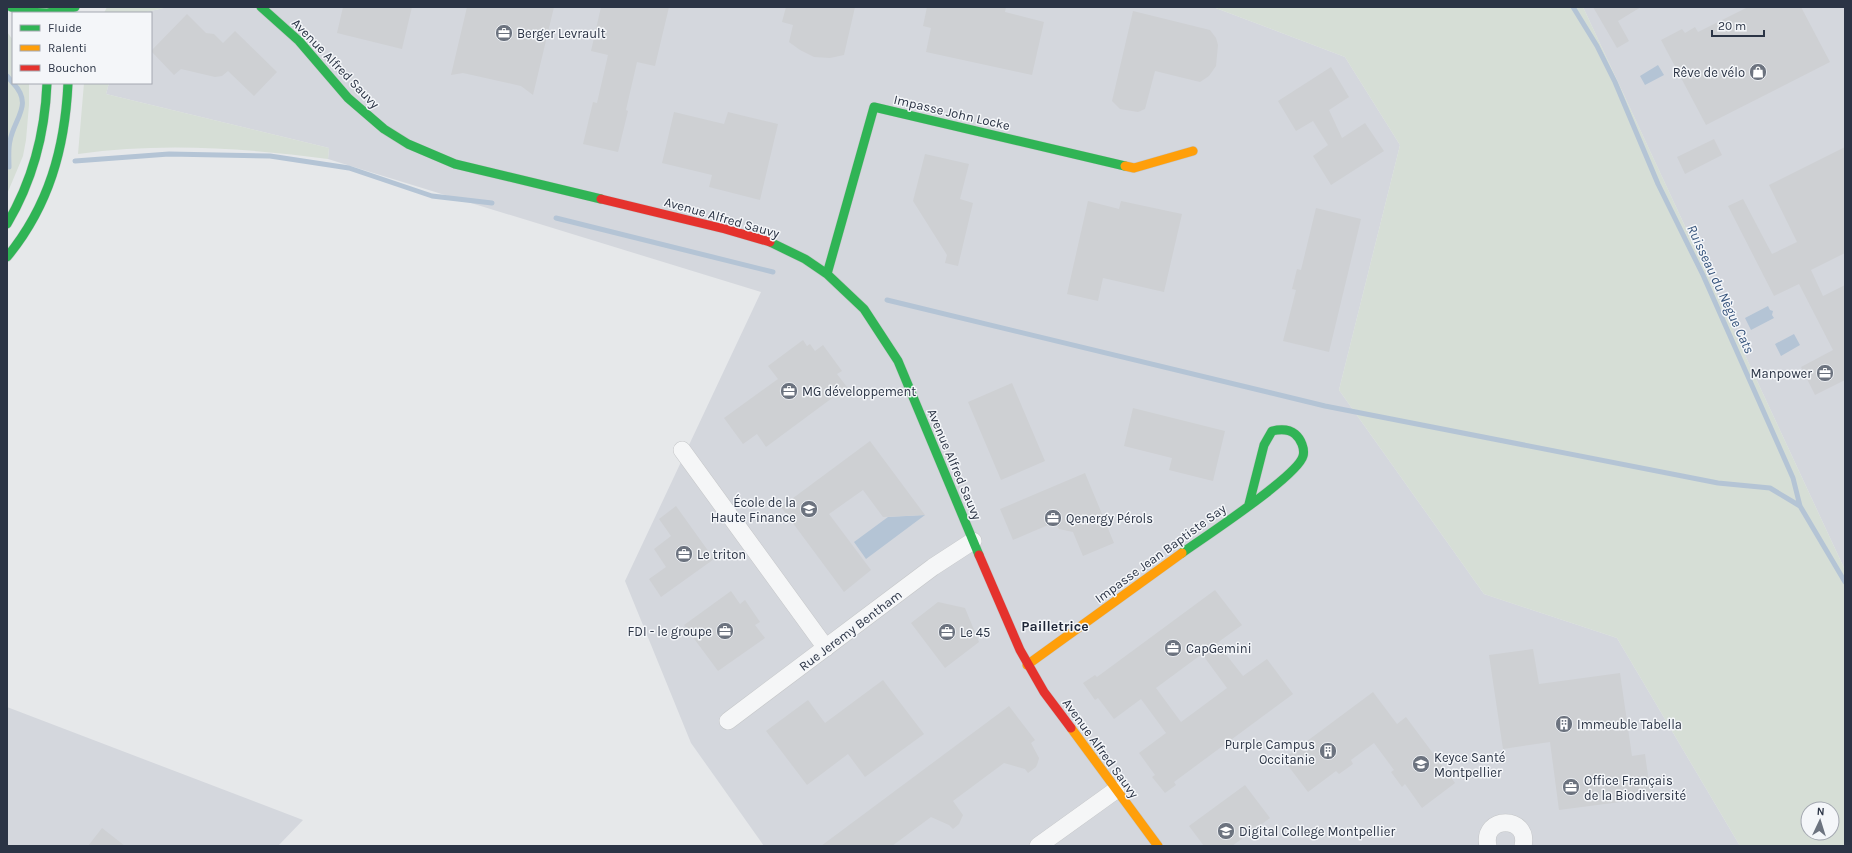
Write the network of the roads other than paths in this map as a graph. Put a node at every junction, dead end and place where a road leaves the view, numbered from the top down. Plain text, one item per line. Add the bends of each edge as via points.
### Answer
1 (10, 7) edge
2 (75, 7) edge
3 (262, 8) edge
4 (28, 12) edge
5 (52, 12) edge
6 (46, 84) edge
7 (68, 84) edge
8 (1193, 150) dead end
9 (7, 224) edge
10 (7, 257) edge
11 (827, 274) junction
12 (682, 450) dead end
13 (1249, 504) junction
14 (973, 541) junction
15 (826, 648) junction
16 (1027, 664) junction
17 (728, 721) dead end
18 (1116, 790) junction
19 (1038, 846) edge
20 (1158, 846) edge
21 (1488, 846) edge
22 (1523, 846) edge

1 - 4 street
2 - 5 street
3 - 11 street, Avenue Alfred Sauvy via 299,41 348,98 384,129 408,144 456,164 770,242 805,259
6 - 9 street via 43,130 33,171 16,211
7 - 10 street via 65,131 54,176 35,215
8 - 11 street, Impasse John Locke via 1134,168 874,107
11 - 14 street, Avenue Alfred Sauvy via 864,309 898,361
12 - 15 street
13 - 13 street, Impasse Jean Baptiste Say via 1298,467 1304,455 1302,442 1296,434 1289,430 1272,431 1264,445
13 - 16 street, Impasse Jean Baptiste Say via 1049,651
14 - 15 street, Rue Jeremy Bentham via 933,567
14 - 16 street, Avenue Alfred Sauvy
15 - 17 street, Rue Jeremy Bentham
16 - 18 street, Avenue Alfred Sauvy via 1044,692
18 - 19 street
18 - 20 street, Avenue Alfred Sauvy
21 - 22 street via 1490,830 1506,822 1517,826 1521,831

